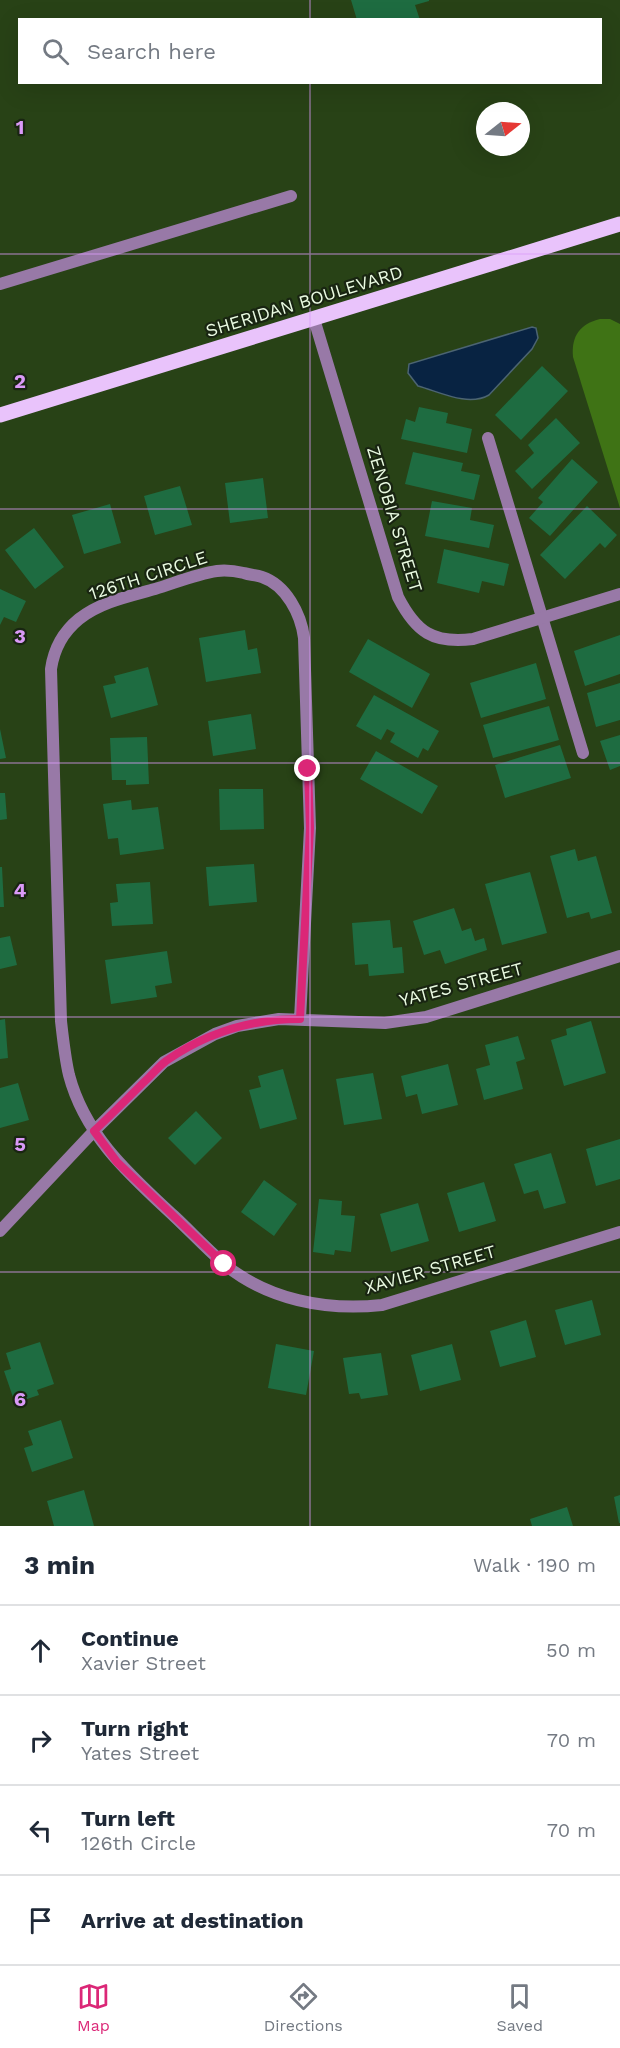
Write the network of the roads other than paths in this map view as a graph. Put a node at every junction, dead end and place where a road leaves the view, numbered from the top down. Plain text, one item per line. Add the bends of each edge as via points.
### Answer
1 (291, 196) dead end
2 (620, 224) edge
3 (0, 285) edge
4 (314, 319) junction
5 (0, 415) edge
6 (488, 438) dead end
7 (620, 594) edge
8 (542, 618) junction
9 (583, 753) dead end
10 (620, 956) edge
11 (300, 1019) junction
12 (94, 1131) junction
13 (0, 1231) edge
14 (620, 1232) edge

1 - 3 street
2 - 4 main road, SHERIDAN BOULEVARD
4 - 5 main road, SHERIDAN BOULEVARD
4 - 8 street, ZENOBIA STREET via 398,597 408,616 431,635 454,641 493,634
6 - 8 street
7 - 8 street, ZENOBIA STREET
8 - 9 street
10 - 11 street, YATES STREET via 426,1017 375,1023
11 - 12 street, YATES STREET via 237,1026 180,1052 164,1062
11 - 12 street, 126TH CIRCLE via 310,828 304,638 299,616 285,593 264,578 227,571 93,609 64,634 53,656 50,684 61,1021 70,1077
12 - 13 street, YATES STREET
12 - 14 street, XAVIER STREET via 117,1162 224,1264 287,1298 356,1308 382,1305

